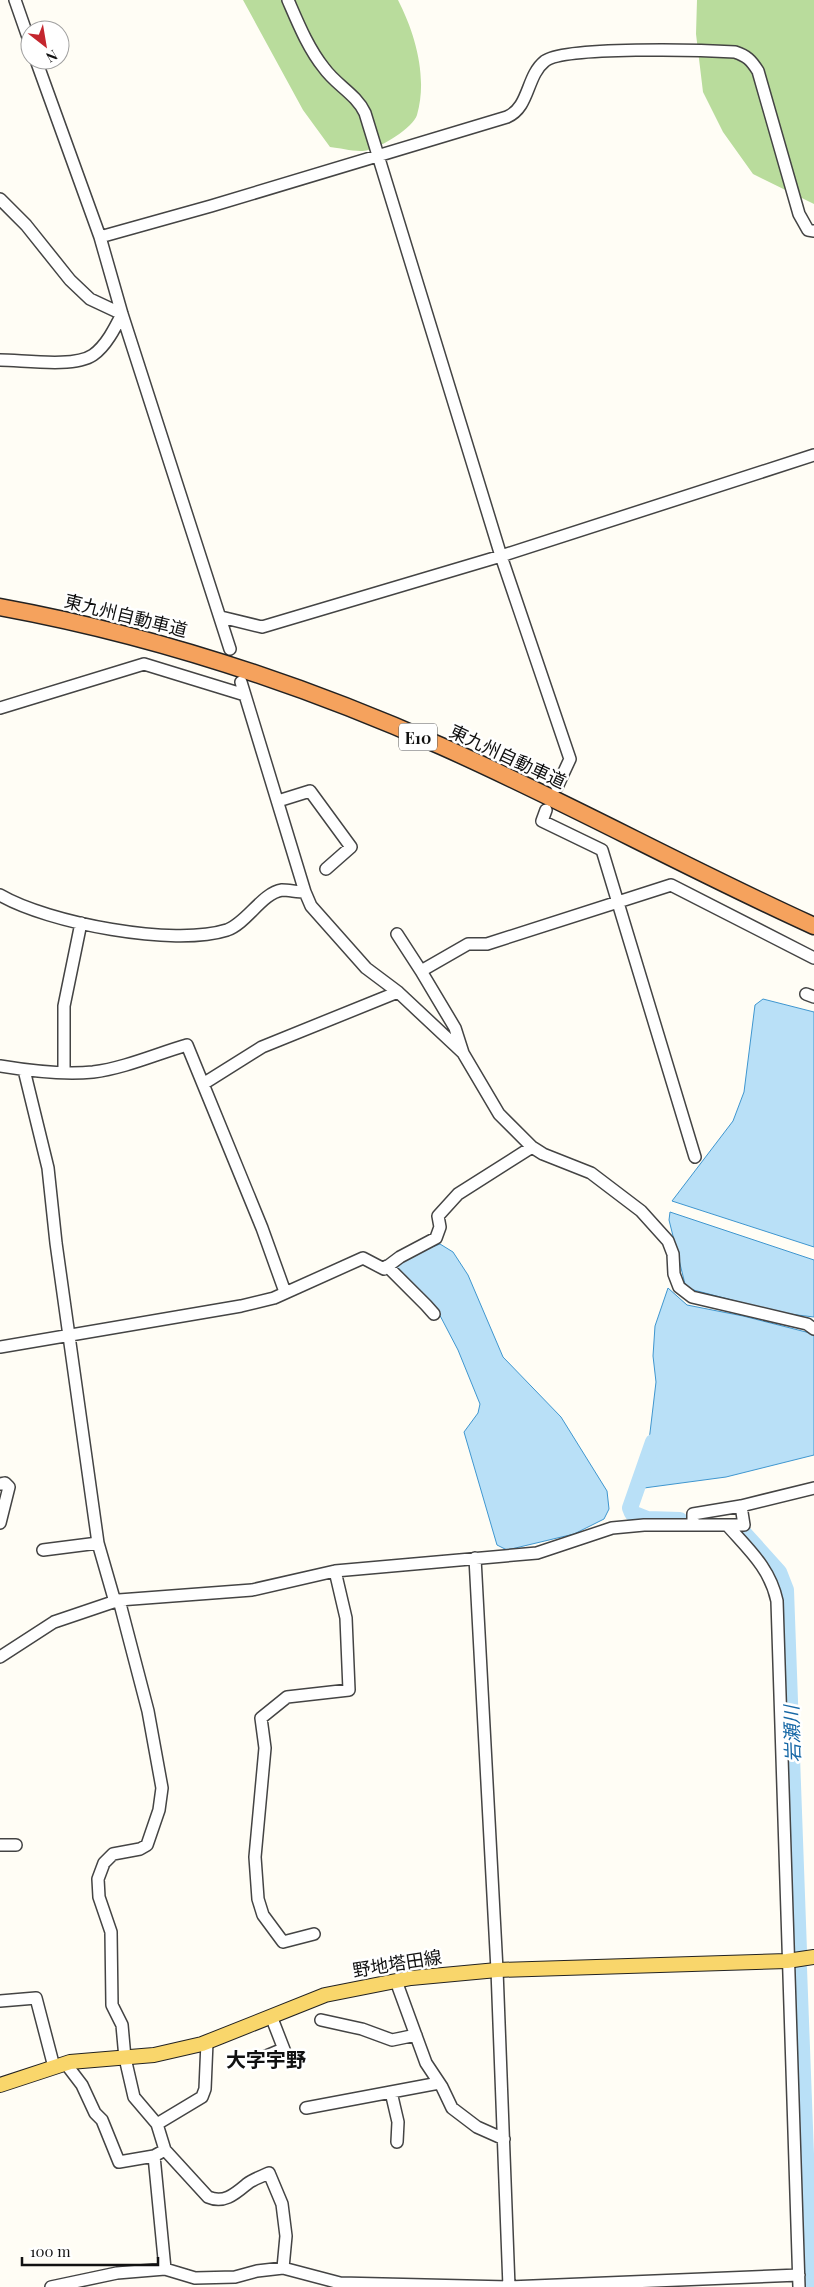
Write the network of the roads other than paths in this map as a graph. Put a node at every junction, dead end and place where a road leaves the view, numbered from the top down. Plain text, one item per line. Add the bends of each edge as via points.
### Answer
1 (15, 0) edge
2 (288, 0) edge
3 (22, 20) edge
4 (40, 70) edge
5 (379, 156) junction
6 (0, 199) edge
7 (814, 231) edge
8 (100, 237) junction
9 (122, 314) junction
10 (0, 360) edge
11 (814, 455) edge
12 (501, 556) junction
13 (0, 607) edge
14 (221, 617) junction
15 (230, 649) dead end
16 (241, 682) dead end
17 (245, 695) junction
18 (0, 708) edge
19 (557, 787) dead end
20 (278, 801) junction
21 (546, 810) dead end
22 (326, 869) dead end
23 (305, 892) junction
24 (0, 895) edge
25 (616, 902) junction
26 (81, 923) junction
27 (814, 926) edge
28 (398, 934) dead end
29 (814, 958) edge
30 (421, 971) junction
31 (398, 992) junction
32 (463, 1053) junction
33 (0, 1066) edge
34 (24, 1070) junction
35 (64, 1072) junction
36 (203, 1084) junction
37 (532, 1147) junction
38 (696, 1157) dead end
39 (387, 1266) junction
40 (285, 1292) junction
41 (434, 1314) dead end
42 (814, 1329) edge
43 (68, 1336) junction
44 (0, 1347) edge
45 (0, 1484) edge
46 (814, 1488) edge
47 (741, 1506) junction
48 (0, 1523) edge
49 (693, 1524) junction
50 (727, 1525) junction
51 (98, 1543) junction
52 (43, 1550) dead end
53 (475, 1558) junction
54 (335, 1571) junction
55 (117, 1601) junction
56 (0, 1657) edge
57 (0, 1845) edge
58 (16, 1846) dead end
59 (314, 1934) dead end
60 (814, 1957) edge
61 (787, 1961) junction
62 (497, 1970) junction
63 (396, 1981) junction
64 (0, 2000) edge
65 (271, 2016) junction
66 (321, 2020) dead end
67 (416, 2034) junction
68 (207, 2042) junction
69 (264, 2057) dead end
70 (125, 2058) junction
71 (60, 2065) junction
72 (439, 2083) junction
73 (0, 2085) edge
74 (391, 2092) junction
75 (306, 2108) dead end
76 (157, 2124) junction
77 (504, 2139) junction
78 (397, 2142) dead end
79 (165, 2150) junction
80 (154, 2156) junction
81 (165, 2268) junction
82 (283, 2268) junction
83 (799, 2281) edge
84 (235, 2282) edge
85 (51, 2287) edge
86 (509, 2287) edge

1 - 3 street
2 - 5 street via 324,69 360,102
4 - 8 street
5 - 7 street via 514,114 522,105 535,74 552,56 667,50 735,52 751,60 758,70 799,214 808,230
5 - 8 street
5 - 12 street
6 - 9 street via 90,299
8 - 9 street
9 - 10 street via 109,337 93,355 76,361
9 - 14 street
11 - 12 street
12 - 14 street via 262,627
12 - 19 street via 570,759
13 - 27 highway, 東九州自動車道 / E10 via 159,642 366,714 557,800
14 - 15 street
16 - 17 street
17 - 18 street via 144,664
17 - 20 street
20 - 22 street via 310,791 352,847
20 - 23 street
21 - 25 street via 542,820 602,850
23 - 26 street via 280,890 259,904 240,924 208,934 143,932
23 - 31 street via 311,906 366,968
24 - 26 street via 17,905
25 - 29 street via 671,885
25 - 30 street via 487,944 468,944
25 - 38 street
26 - 35 street via 64,1006
28 - 30 street
30 - 32 street via 455,1028
31 - 32 street
31 - 36 street via 262,1047
32 - 37 street via 499,1114
33 - 34 street
34 - 35 street
34 - 43 street via 48,1168
35 - 36 street via 93,1072 187,1045
36 - 40 street
37 - 39 street via 458,1194 438,1216 440,1227 436,1238
37 - 42 street via 591,1172 641,1211 668,1241 679,1287 692,1297 807,1324
39 - 40 street via 384,1269 363,1258
39 - 41 street
40 - 43 street via 241,1306
43 - 44 street
43 - 51 street
45 - 48 street via 5,1483 9,1487
46 - 47 street
47 - 49 street via 693,1514
47 - 50 street via 744,1525
49 - 50 street
49 - 53 street via 612,1528 538,1552
50 - 61 street via 763,1566 773,1583 777,1601
51 - 52 street
51 - 55 street
53 - 54 street
53 - 62 street
54 - 55 street via 252,1590
54 - 59 street via 346,1618 349,1690 287,1697 261,1718 265,1748 255,1857 258,1899 263,1915 283,1942
55 - 56 street via 54,1622
55 - 70 street via 148,1711 162,1788 147,1845 113,1854 104,1863 98,1879 99,1897 110,1932 112,2005 122,2025
57 - 58 street
60 - 61 main road, 野地塔田線
61 - 62 main road, 野地塔田線
61 - 83 street
62 - 63 main road, 野地塔田線
62 - 77 street
63 - 65 main road, 野地塔田線 via 325,1995
63 - 67 street
64 - 71 street via 36,1998
65 - 68 main road, 野地塔田線
65 - 69 street via 284,2051
66 - 67 street via 392,2040
67 - 72 street via 426,2063
68 - 70 main road, 野地塔田線 via 171,2052
68 - 76 street via 202,2097
70 - 71 main road, 野地塔田線
70 - 76 street via 134,2097
71 - 73 main road, 野地塔田線
71 - 80 street via 82,2085 95,2113 102,2120 119,2162
72 - 74 street
72 - 77 street via 452,2108 477,2128
74 - 75 street
74 - 78 street via 398,2122
76 - 79 street
77 - 86 street
79 - 80 street
79 - 82 street via 208,2197 215,2200 221,2201 269,2173 282,2204 286,2236
80 - 81 street
81 - 84 street via 195,2278
81 - 85 street via 117,2273
82 - 84 street via 257,2271
82 - 86 street via 340,2283
83 - 86 street

